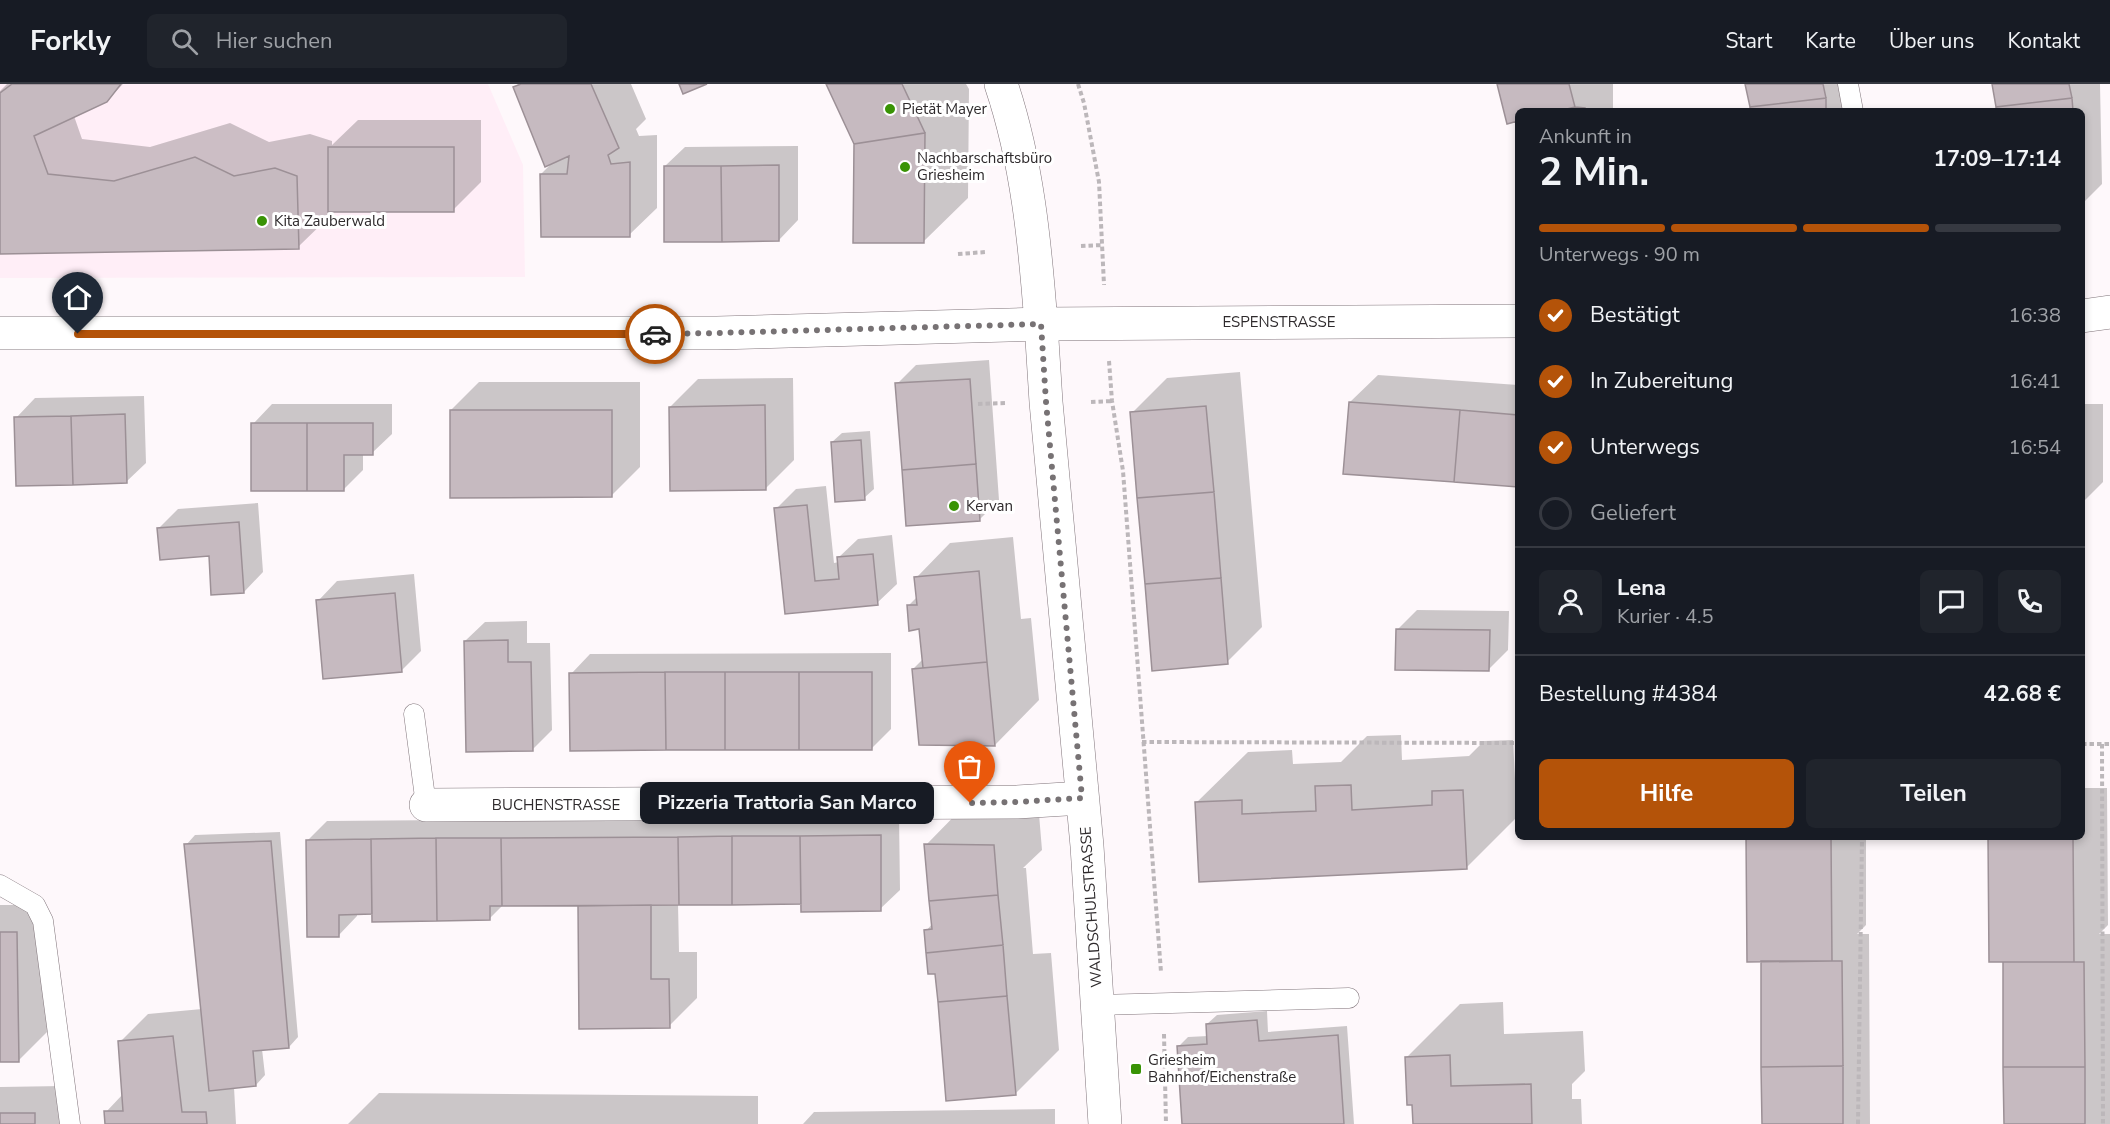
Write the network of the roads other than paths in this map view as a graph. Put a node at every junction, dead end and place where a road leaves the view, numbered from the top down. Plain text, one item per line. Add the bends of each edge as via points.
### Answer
1 (1001, 84) edge
2 (1848, 84) edge
3 (1852, 108) edge
4 (2110, 312) edge
5 (2085, 316) edge
6 (1515, 321) edge
7 (1041, 324) junction
8 (0, 333) edge
9 (414, 714) dead end
10 (1082, 798) junction
11 (426, 805) joint
12 (0, 885) edge
13 (1348, 998) dead end
14 (1098, 1005) junction
15 (70, 1124) edge
16 (1105, 1124) edge

1 - 7 street, WALDSCHULSTRASSE via 1010,110 1030,213
2 - 3 lane
4 - 5 street
6 - 7 street, ESPENSTRASSE
7 - 8 street, ESPENSTRASSE via 717,333
7 - 10 street, WALDSCHULSTRASSE
9 - 11 lane
10 - 11 street, BUCHENSTRASSE via 1017,802
10 - 14 street, WALDSCHULSTRASSE
12 - 15 lane via 35,905 43,921
13 - 14 lane
14 - 16 street, WALDSCHULSTRASSE

